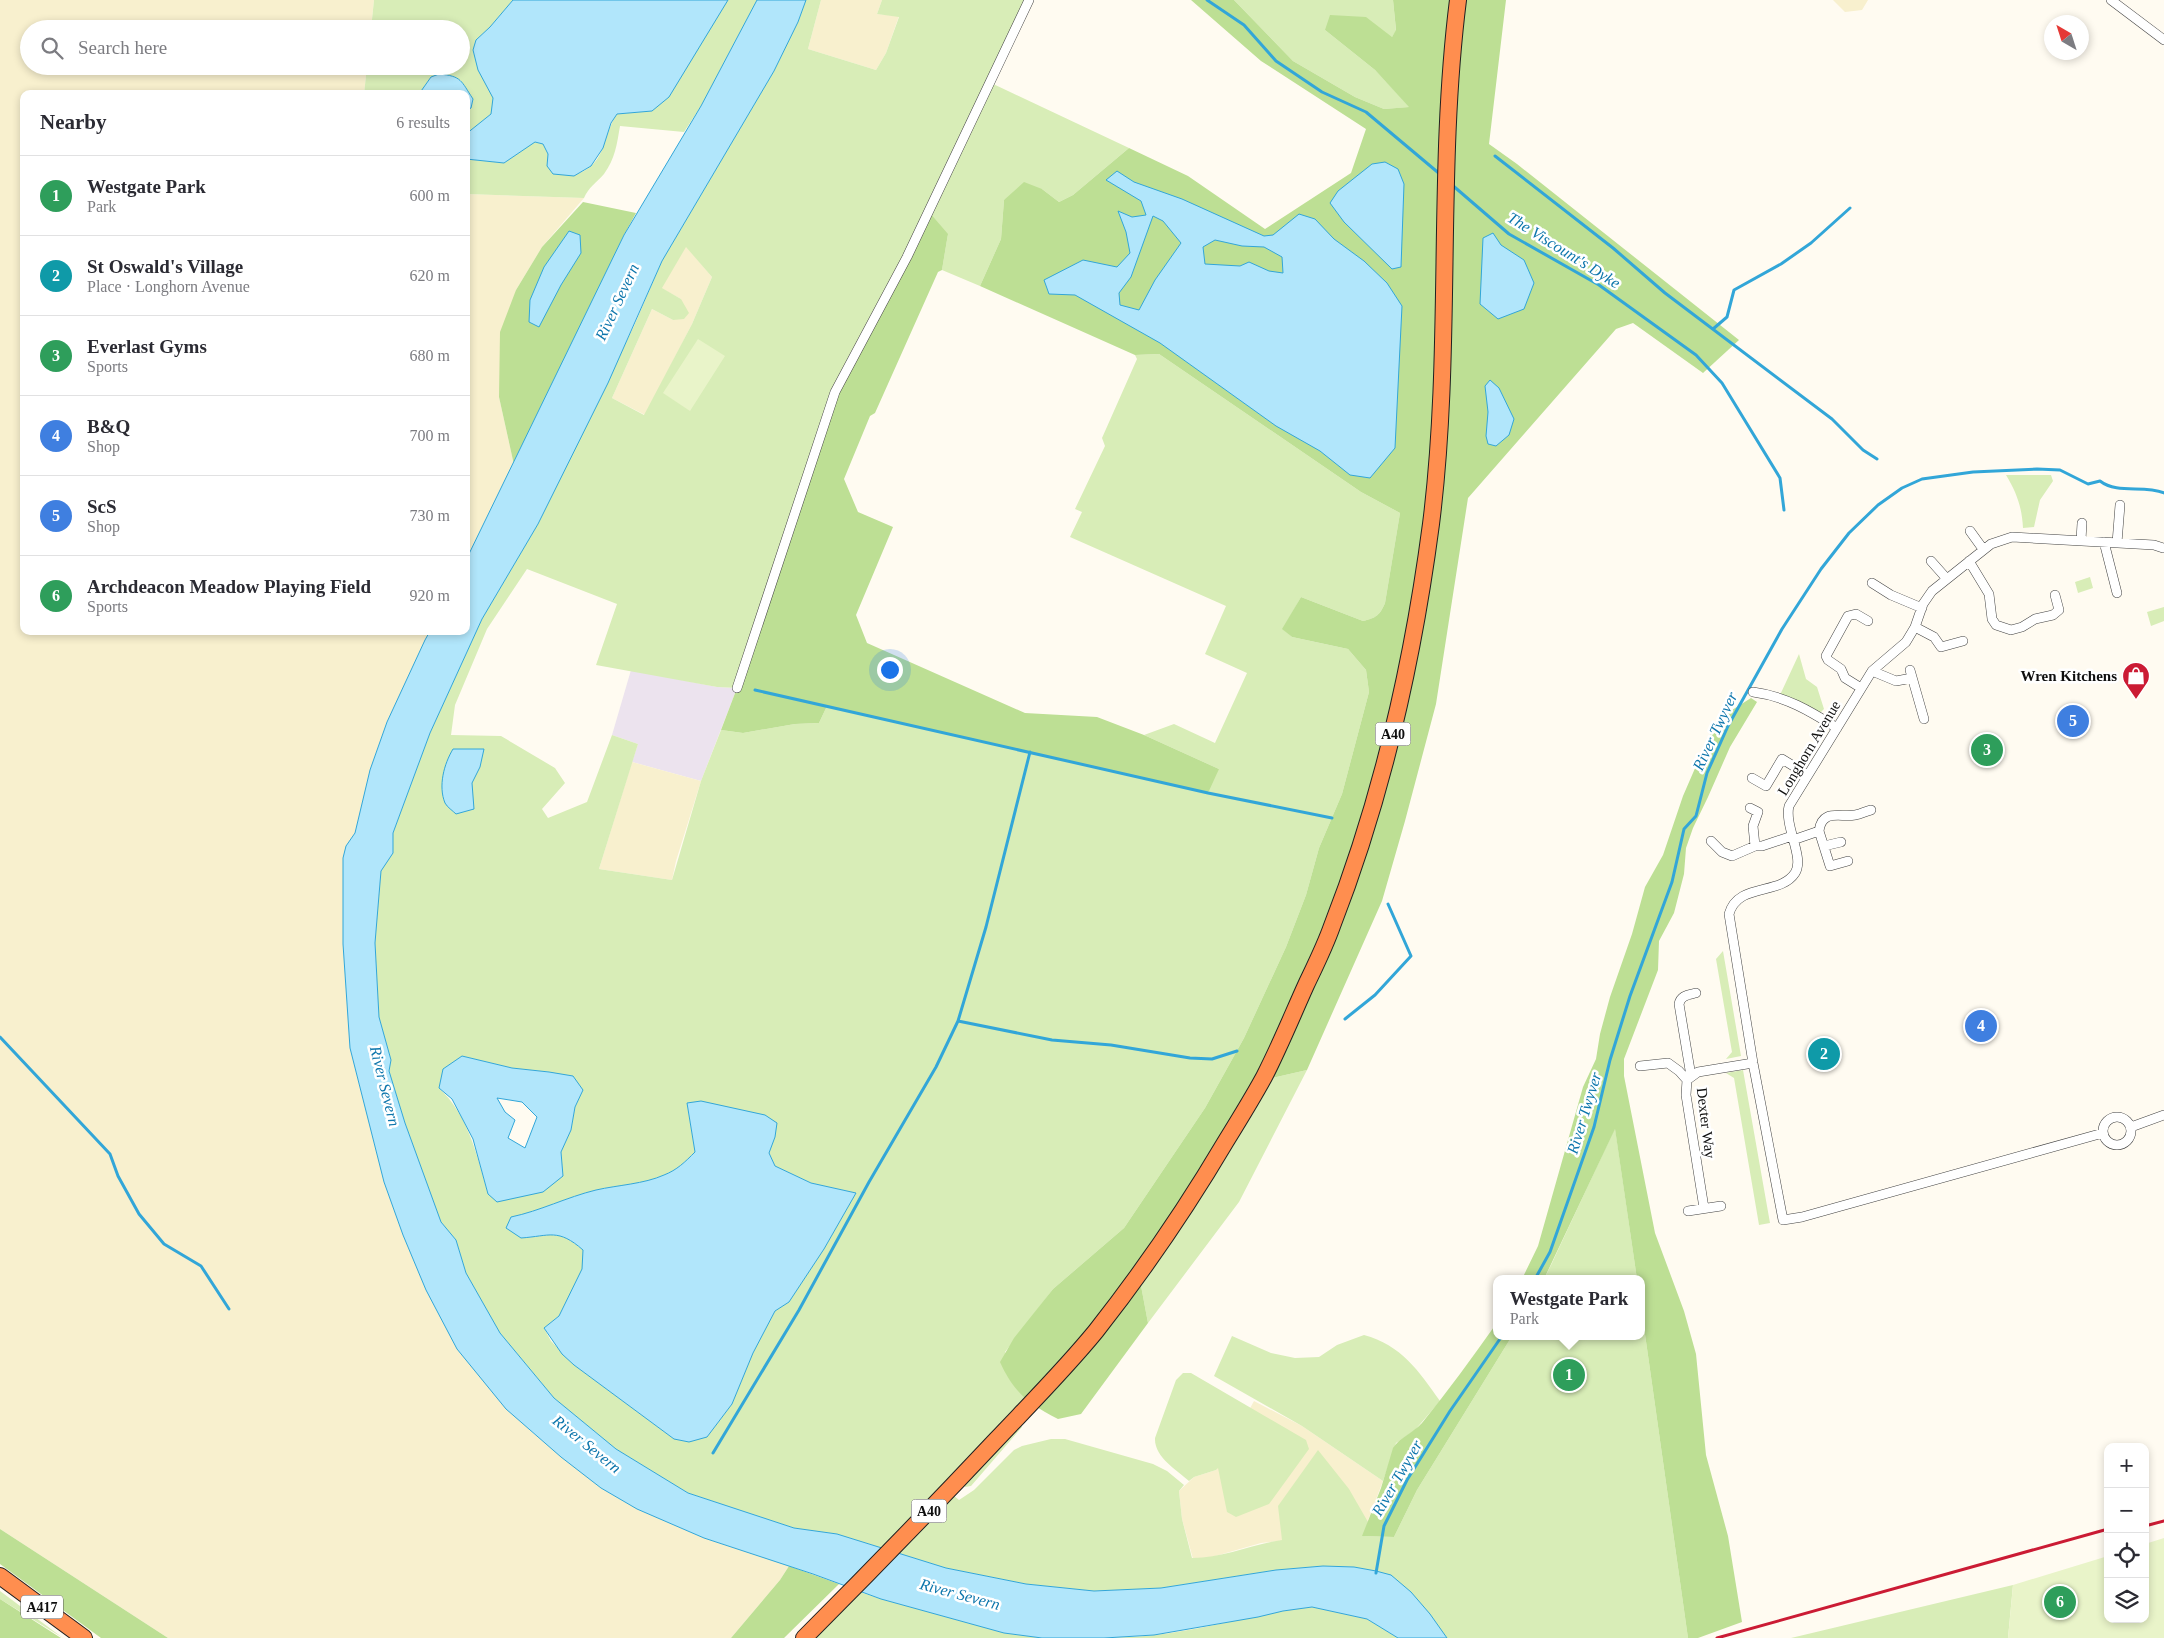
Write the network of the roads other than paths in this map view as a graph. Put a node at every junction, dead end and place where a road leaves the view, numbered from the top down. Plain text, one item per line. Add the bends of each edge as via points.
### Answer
1 (1029, 0) edge
2 (1458, 0) edge
3 (2111, 0) edge
4 (2164, 28) edge
5 (2161, 38) edge
6 (2120, 505) dead end
7 (2082, 523) dead end
8 (1970, 531) dead end
9 (2080, 540) junction
10 (2104, 542) junction
11 (2117, 543) junction
12 (2164, 548) edge
13 (1983, 549) junction
14 (1931, 561) dead end
15 (1969, 561) junction
16 (1947, 579) junction
17 (1872, 582) dead end
18 (2117, 593) dead end
19 (2055, 595) dead end
20 (1922, 608) junction
21 (1868, 621) dead end
22 (1915, 627) junction
23 (1963, 641) dead end
24 (1872, 671) junction
25 (737, 688) dead end
26 (1861, 688) junction
27 (1753, 692) dead end
28 (1924, 719) dead end
29 (1837, 728) junction
30 (1808, 775) junction
31 (1752, 778) dead end
32 (1750, 808) dead end
33 (1871, 810) dead end
34 (1819, 831) junction
35 (1792, 838) junction
36 (1711, 841) dead end
37 (1841, 842) dead end
38 (1754, 846) junction
39 (1824, 846) junction
40 (1848, 861) dead end
41 (1696, 994) dead end
42 (1753, 1063) junction
43 (1640, 1066) dead end
44 (1689, 1078) junction
45 (2164, 1115) edge
46 (2131, 1127) junction
47 (2103, 1133) junction
48 (1721, 1206) dead end
49 (1704, 1208) junction
50 (1688, 1211) dead end
51 (0, 1576) edge
52 (84, 1638) edge
53 (804, 1638) edge

1 - 25 street via 907,257 835,392
2 - 53 highway, A40 via 1446,136 1440,415 1431,524 1390,747 1332,928 1263,1080 1188,1204 1139,1276 1052,1381
3 - 5 street
4 - 5 street
6 - 11 street
7 - 9 street
8 - 13 street
9 - 10 street, Longhorn Avenue
9 - 13 street, Longhorn Avenue via 2012,537
10 - 11 street, Longhorn Avenue
10 - 18 street
11 - 12 street, Longhorn Avenue
13 - 15 street, Longhorn Avenue
14 - 16 street
15 - 16 street, Longhorn Avenue
15 - 19 street via 1988,594 1996,625 2011,630 2053,615 2059,610
16 - 20 street, Longhorn Avenue via 1932,591
17 - 20 street via 1891,595
20 - 22 street, Longhorn Avenue
21 - 26 street via 1850,614 1826,656 1841,669 1845,678
22 - 23 street via 1934,637 1941,647
22 - 24 street, Longhorn Avenue via 1906,642
24 - 26 street, Longhorn Avenue
24 - 28 street via 1896,681 1911,674
26 - 29 street, Longhorn Avenue
27 - 29 street via 1793,702
29 - 30 street, Longhorn Avenue
30 - 31 street via 1782,759 1766,786
30 - 35 street, Longhorn Avenue via 1787,813
32 - 38 street via 1758,812 1753,826
33 - 34 street via 1826,818
34 - 35 street
34 - 39 street
35 - 38 street
35 - 42 street, Longhorn Avenue via 1798,864 1795,873 1788,880 1741,897 1731,906 1729,914
36 - 38 street via 1722,852 1732,856
37 - 39 street
39 - 40 street via 1830,866
41 - 44 street via 1684,996 1679,1004
42 - 44 street, Dexter Way via 1698,1072
42 - 47 street, Longhorn Avenue via 1783,1220
43 - 44 street via 1668,1063
44 - 49 street, Dexter Way via 1686,1095
45 - 46 street
46 - 47 street via 2122,1117 2112,1117 2104,1123
46 - 47 street via 2129,1138 2118,1145 2109,1143
48 - 49 street
49 - 50 street
51 - 52 highway, A417

